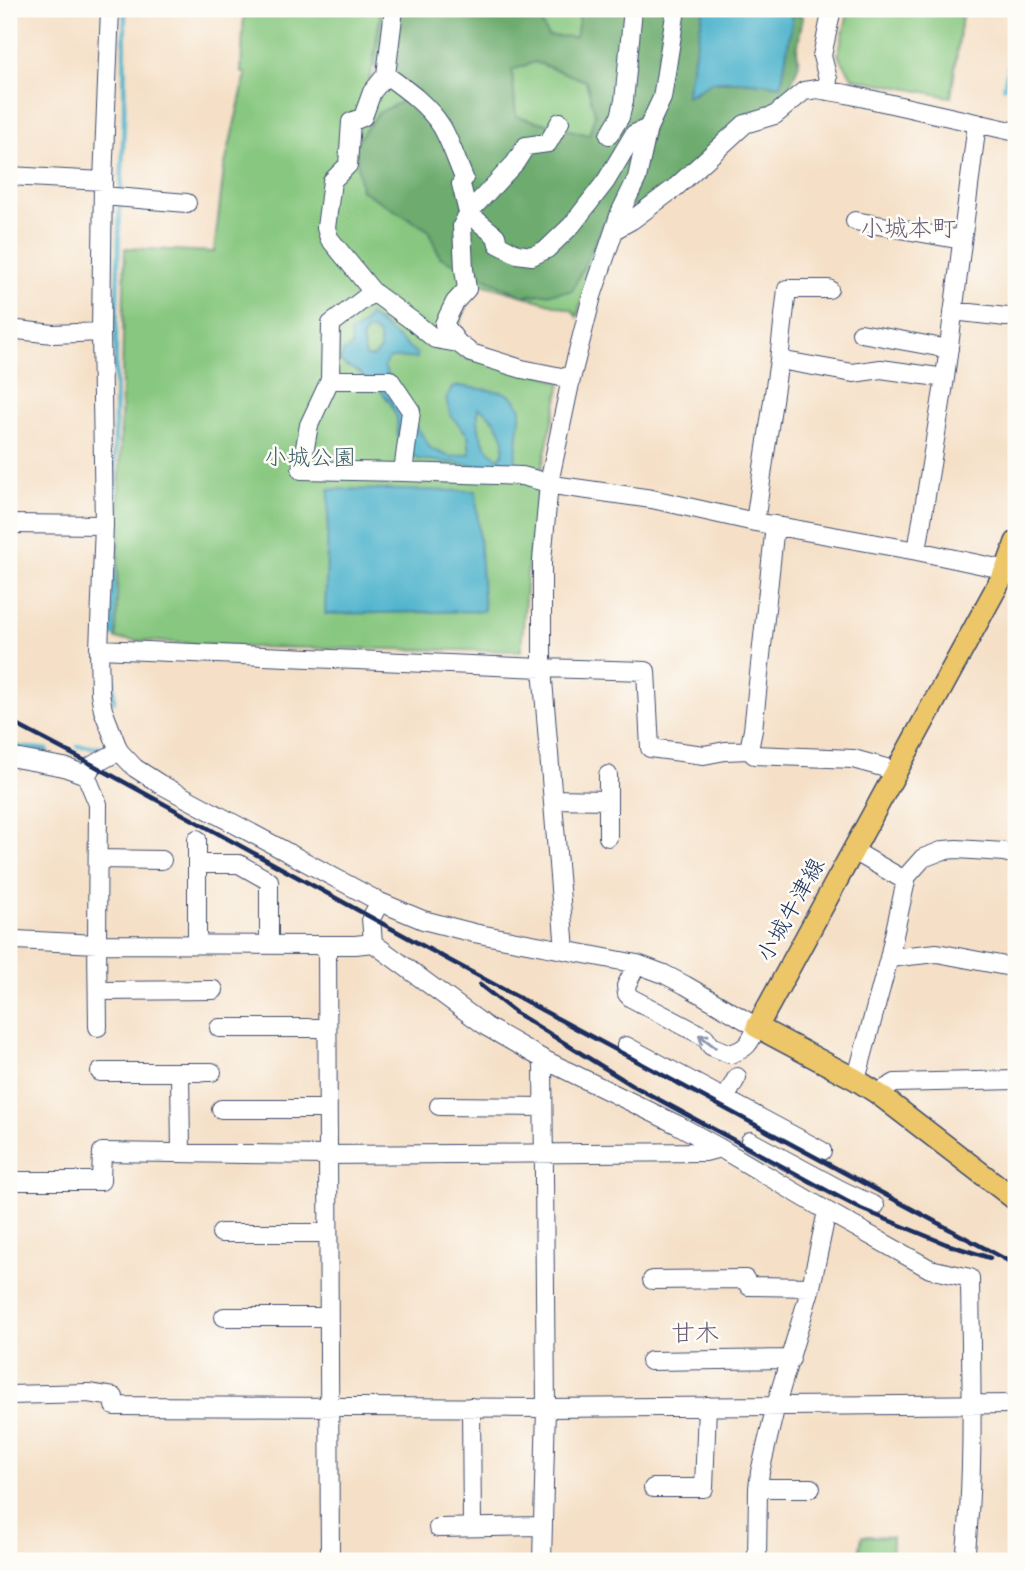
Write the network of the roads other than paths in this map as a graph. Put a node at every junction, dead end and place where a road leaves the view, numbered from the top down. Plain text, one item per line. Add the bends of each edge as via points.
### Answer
1 (110, 9) edge
2 (394, 9) edge
3 (633, 9) edge
4 (676, 9) edge
5 (823, 9) edge
6 (832, 9) edge
7 (386, 75) junction
8 (822, 90) junction
9 (560, 122) dead end
10 (977, 123) junction
11 (648, 128) junction
12 (1016, 132) edge
13 (609, 135) dead end
14 (9, 176) edge
15 (103, 189) junction
16 (187, 204) dead end
17 (468, 213) junction
18 (855, 221) dead end
19 (615, 229) junction
20 (962, 240) junction
21 (829, 289) dead end
22 (373, 292) junction
23 (953, 311) junction
24 (1016, 316) edge
25 (9, 329) edge
26 (101, 332) junction
27 (861, 332) dead end
28 (458, 343) junction
29 (949, 349) junction
30 (779, 360) junction
31 (945, 378) junction
32 (571, 379) junction
33 (330, 380) junction
34 (403, 472) junction
35 (544, 482) junction
36 (755, 522) junction
37 (9, 524) edge
38 (104, 525) junction
39 (775, 525) junction
40 (1016, 542) edge
41 (917, 551) junction
42 (1011, 571) edge
43 (99, 649) junction
44 (542, 668) junction
45 (749, 750) junction
46 (119, 751) junction
47 (9, 757) edge
48 (897, 771) junction
49 (86, 775) junction
50 (608, 775) dead end
51 (553, 799) junction
52 (608, 800) junction
53 (608, 837) dead end
54 (197, 839) dead end
55 (854, 851) junction
56 (1016, 855) edge
57 (98, 859) junction
58 (162, 860) dead end
59 (197, 864) junction
60 (906, 881) junction
61 (380, 902) junction
62 (9, 941) edge
63 (373, 943) junction
64 (97, 944) junction
65 (197, 944) junction
66 (269, 944) junction
67 (327, 944) junction
68 (565, 950) junction
69 (889, 958) junction
70 (637, 964) junction
71 (1016, 968) edge
72 (98, 990) junction
73 (214, 990) dead end
74 (98, 1027) dead end
75 (757, 1027) junction
76 (219, 1028) dead end
77 (327, 1028) junction
78 (626, 1046) dead end
79 (543, 1059) junction
80 (100, 1072) dead end
81 (180, 1072) junction
82 (212, 1072) dead end
83 (737, 1077) dead end
84 (855, 1079) junction
85 (1016, 1080) edge
86 (877, 1093) junction
87 (726, 1097) junction
88 (439, 1106) dead end
89 (543, 1107) junction
90 (220, 1109) dead end
91 (327, 1109) junction
92 (750, 1142) dead end
93 (720, 1148) junction
94 (181, 1153) junction
95 (543, 1153) junction
96 (327, 1155) junction
97 (819, 1164) junction
98 (9, 1181) edge
99 (1016, 1200) edge
100 (875, 1206) dead end
101 (827, 1212) junction
102 (221, 1233) dead end
103 (328, 1233) junction
104 (652, 1280) dead end
105 (811, 1287) junction
106 (224, 1317) dead end
107 (328, 1317) junction
108 (791, 1359) junction
109 (650, 1361) dead end
110 (9, 1395) edge
111 (971, 1404) junction
112 (1016, 1404) edge
113 (776, 1405) junction
114 (329, 1406) junction
115 (707, 1406) junction
116 (471, 1407) junction
117 (546, 1408) junction
118 (653, 1488) dead end
119 (758, 1488) junction
120 (811, 1489) dead end
121 (542, 1525) junction
122 (472, 1527) junction
123 (438, 1528) dead end
124 (330, 1561) edge
125 (542, 1561) edge
126 (757, 1561) edge
127 (965, 1561) edge

1 - 15 street
2 - 7 street
3 - 13 street via 624,100
4 - 11 street via 662,98
5 - 8 street via 815,52
6 - 8 street via 822,56 828,79
7 - 17 street via 416,97 443,129 464,178 461,184
7 - 22 street via 372,92 363,117 351,122 348,165 332,181 326,228 329,238
8 - 10 street
8 - 19 street via 804,92 775,115 745,124 677,187
9 - 17 street via 548,143 526,146
10 - 12 street
10 - 20 street
11 - 17 street via 634,134 606,181 547,249 532,256 517,254 498,244 496,236
11 - 19 street via 637,178
14 - 15 street
15 - 16 street
15 - 26 street
17 - 28 street via 462,226 467,289 444,324
18 - 20 street
19 - 32 street
20 - 23 street
21 - 30 street via 787,289
22 - 28 street via 435,339
22 - 33 street via 331,324
23 - 24 street
23 - 29 street
25 - 26 street via 53,334
26 - 38 street
27 - 29 street
28 - 32 street via 471,353
29 - 31 street
30 - 31 street via 853,373 881,369
30 - 36 street
31 - 41 street
32 - 35 street
33 - 34 street via 390,380 411,411
33 - 34 street via 309,425 301,470
34 - 35 street via 522,476
35 - 36 street
35 - 44 street
36 - 39 street
37 - 38 street
38 - 43 street
39 - 41 street
39 - 45 street
40 - 42 main road, 小城牛津線
41 - 42 street
42 - 48 main road, 小城牛津線
43 - 44 street
43 - 46 street via 103,710
44 - 45 street via 646,671 650,748 704,755
44 - 51 street
45 - 48 street via 754,755 853,759
46 - 49 street via 93,765
46 - 61 street via 160,784
47 - 49 street
48 - 55 main road, 小城牛津線
49 - 57 street via 98,804
50 - 52 street
51 - 52 street
51 - 68 street
52 - 53 street
54 - 59 street
55 - 60 street
55 - 75 main road, 小城牛津線
56 - 60 street via 944,850 923,858
57 - 58 street
57 - 64 street
59 - 65 street
59 - 66 street via 239,864 269,880
60 - 69 street
61 - 63 street via 371,918
61 - 68 street via 423,920
62 - 64 street
63 - 67 street
63 - 79 street via 487,1027
64 - 65 street
64 - 72 street
65 - 66 street
66 - 67 street
67 - 77 street
68 - 70 street
69 - 71 street via 937,953
69 - 84 street
70 - 75 street via 685,985
75 -> 70 street via 742,1051 730,1054 711,1046 705,1037 627,994
72 - 73 street
72 - 74 street
75 - 84 main road
76 - 77 street
77 - 91 street
78 - 87 street
79 - 89 street
79 - 93 street
80 - 81 street
81 - 82 street
81 - 94 street
83 - 87 street
84 - 86 main road
85 - 86 street via 895,1083
86 - 99 main road
87 - 97 street via 786,1128
88 - 89 street
89 - 95 street
90 - 91 street
91 - 96 street
92 - 97 street
93 - 95 street via 705,1152
93 - 101 street
94 - 96 street
94 - 98 street via 102,1152 101,1181
95 - 96 street
95 - 117 street
96 - 103 street
97 - 100 street
101 - 105 street
101 - 111 street via 930,1269 970,1278
102 - 103 street
103 - 107 street
104 - 105 street via 745,1279 749,1286
105 - 108 street
106 - 107 street
107 - 114 street
108 - 109 street
108 - 113 street
110 - 114 street via 88,1393 114,1397 114,1406
111 - 112 street
111 - 113 street
111 - 127 street
113 - 115 street
113 - 119 street
114 - 116 street
114 - 124 street
115 - 117 street
115 - 118 street via 704,1488
116 - 117 street
116 - 122 street
117 - 121 street
119 - 120 street
119 - 126 street
121 - 122 street
121 - 125 street
122 - 123 street

